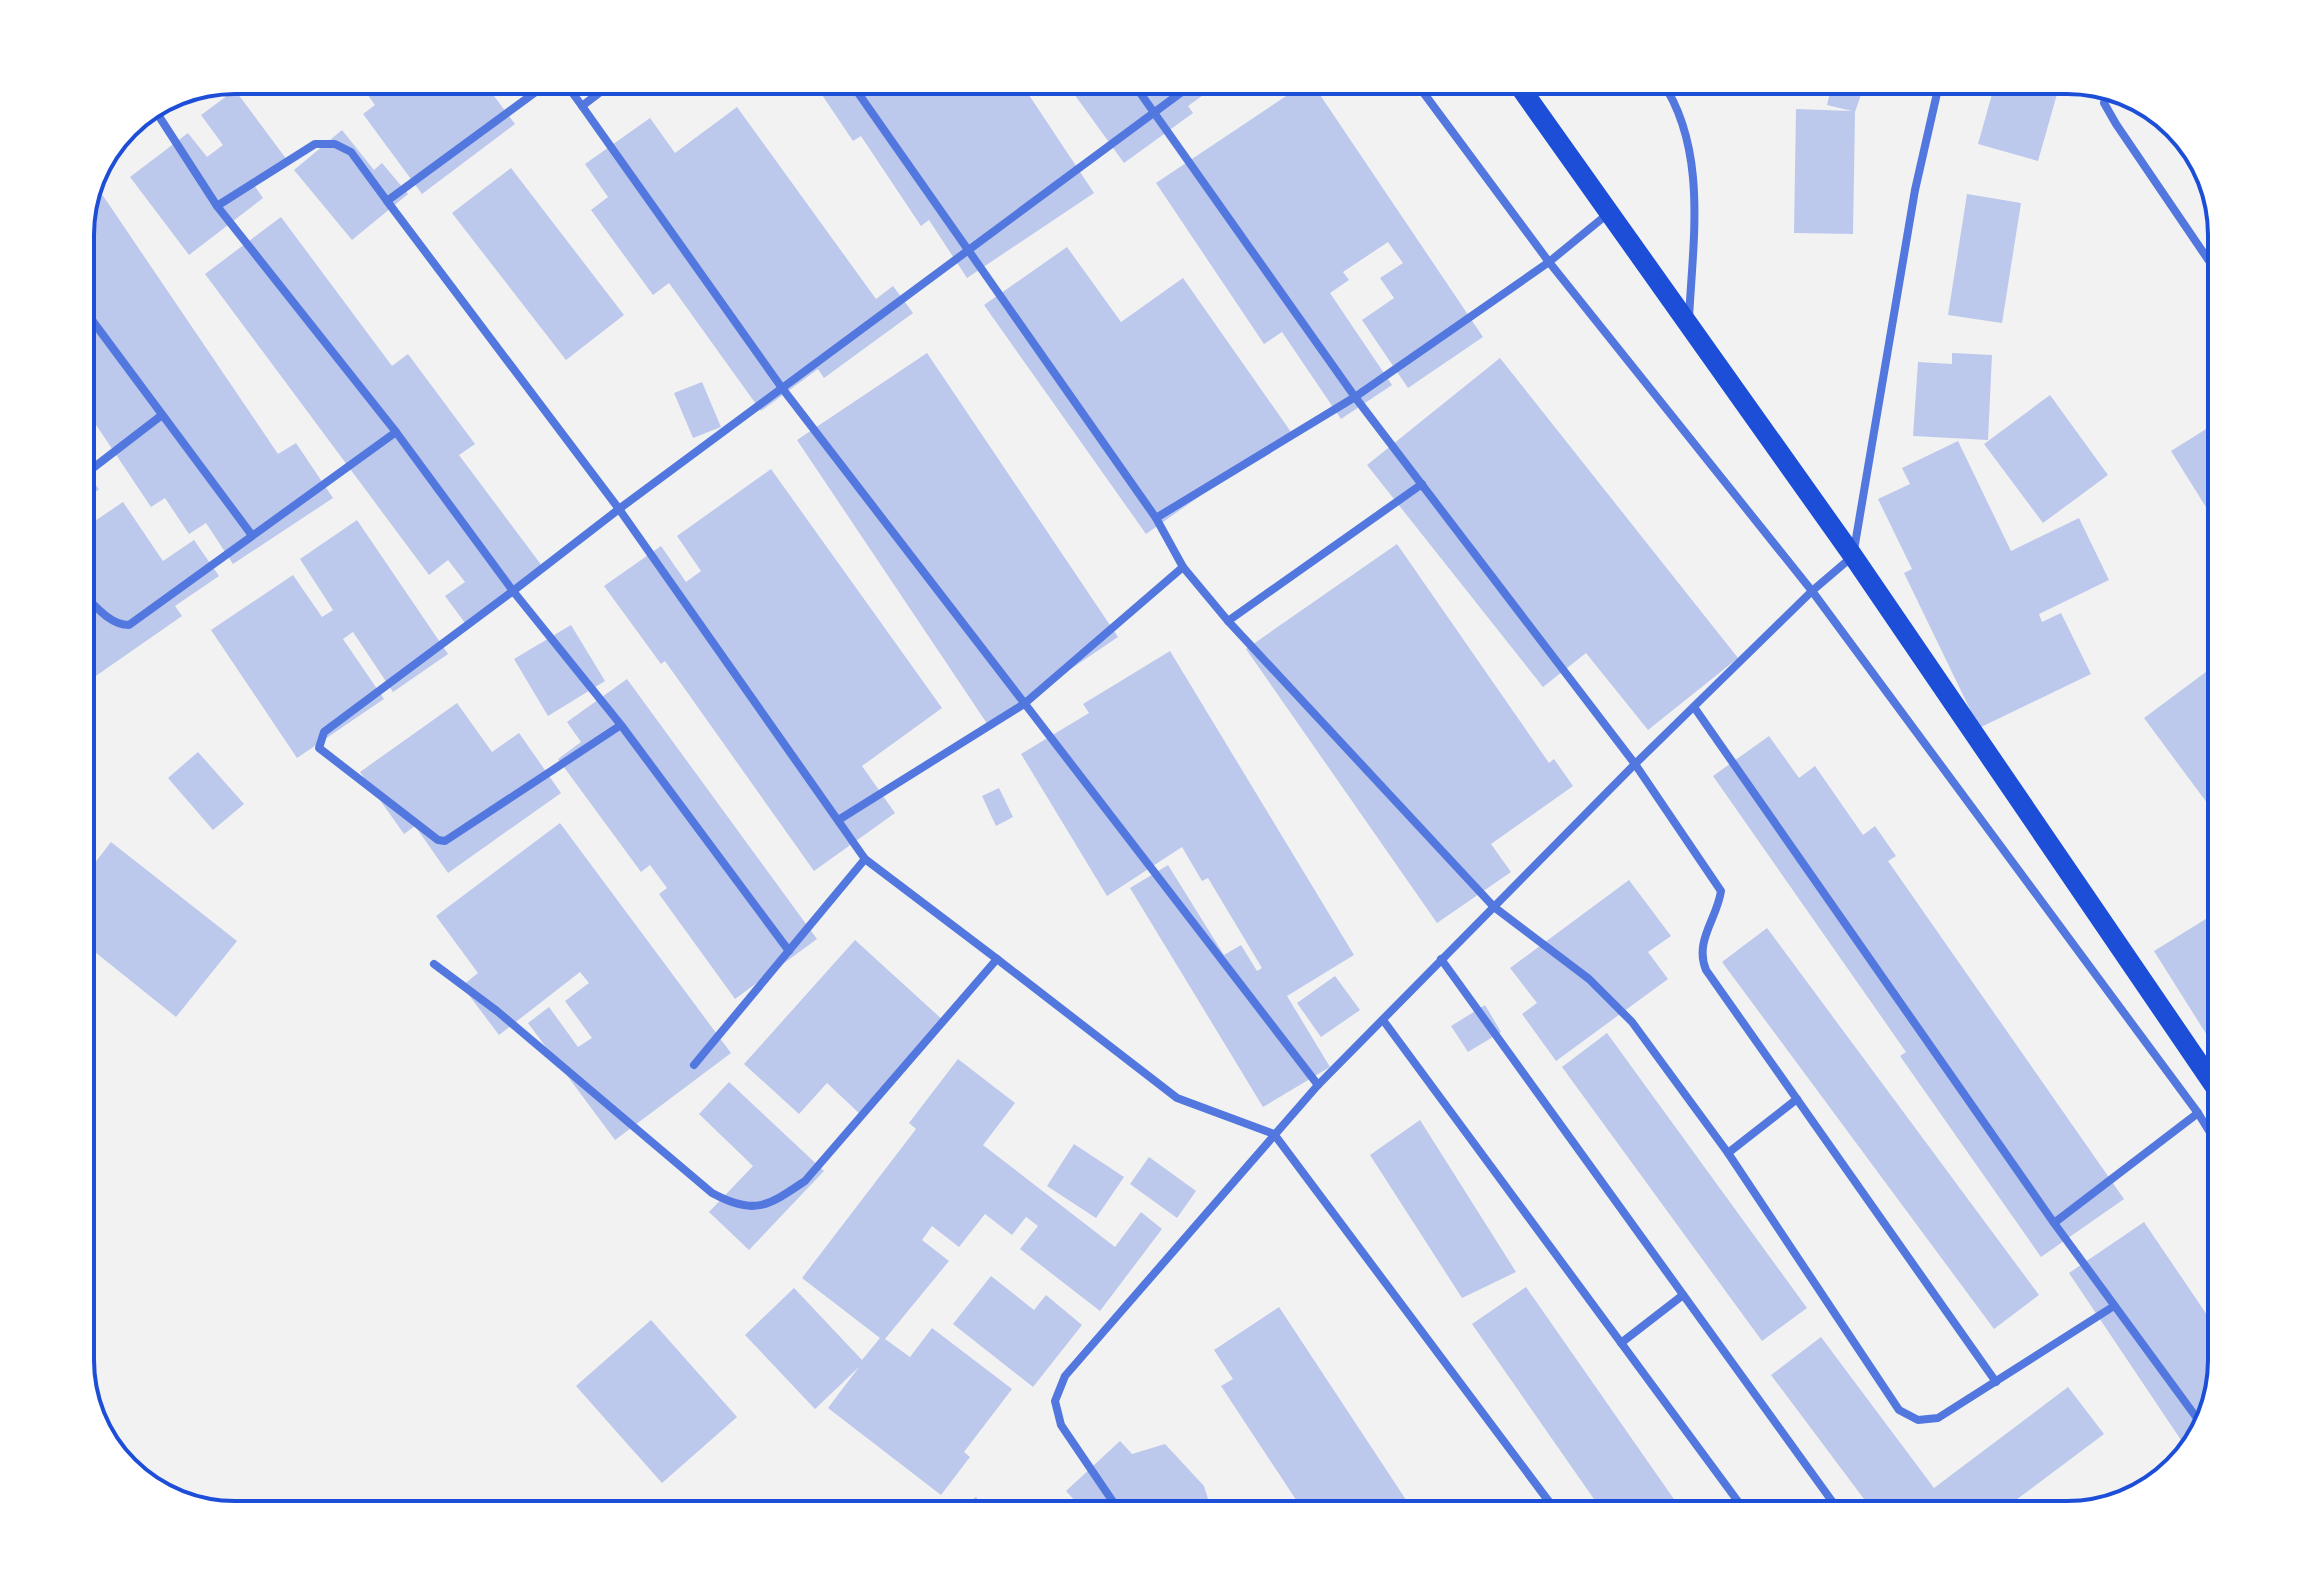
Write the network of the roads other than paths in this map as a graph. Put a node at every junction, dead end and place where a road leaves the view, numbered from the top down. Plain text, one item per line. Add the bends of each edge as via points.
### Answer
1 (533, 94) edge
2 (573, 94) edge
3 (598, 94) edge
4 (859, 94) edge
5 (1142, 94) edge
6 (1179, 94) edge
7 (1424, 94) edge
8 (1525, 94) edge
9 (1670, 94) edge
10 (1937, 94) edge
11 (2105, 99) edge
12 (582, 106) junction
13 (1155, 112) junction
14 (159, 116) edge
15 (387, 201) junction
16 (217, 206) junction
17 (1610, 211) junction
18 (971, 249) junction
19 (2208, 259) edge
20 (1549, 262) junction
21 (1688, 322) junction
22 (94, 323) edge
23 (782, 388) junction
24 (1355, 397) junction
25 (162, 415) junction
26 (396, 432) junction
27 (94, 467) edge
28 (1422, 484) junction
29 (619, 509) junction
30 (1156, 518) junction
31 (251, 534) junction
32 (1853, 556) junction
33 (1183, 567) junction
34 (513, 591) junction
35 (1812, 591) junction
36 (94, 604) edge
37 (1228, 621) junction
38 (1024, 704) junction
39 (1694, 707) junction
40 (621, 725) junction
41 (1635, 764) junction
42 (840, 819) junction
43 (865, 859) junction
44 (1494, 907) junction
45 (789, 951) junction
46 (997, 959) junction
47 (1441, 959) junction
48 (434, 964) dead end
49 (1383, 1020) junction
50 (694, 1065) dead end
51 (2208, 1076) edge
52 (1318, 1085) junction
53 (1797, 1099) junction
54 (2198, 1113) junction
55 (2208, 1129) edge
56 (1274, 1134) junction
57 (1728, 1153) junction
58 (2054, 1223) junction
59 (1683, 1295) junction
60 (2114, 1306) junction
61 (1621, 1343) junction
62 (1996, 1382) junction
63 (2196, 1417) edge
64 (1113, 1501) edge
65 (1549, 1501) edge
66 (1738, 1501) edge
67 (1832, 1501) edge

1 - 15 street
2 - 12 street
3 - 12 street
4 - 18 street
5 - 13 street
6 - 13 street
7 - 20 street
8 - 17 main road
9 - 21 street via 1695,191
10 - 32 street via 1915,190
11 - 19 street via 2116,124
12 - 23 street
13 - 18 street
13 - 24 street
14 - 16 street
15 - 16 street via 351,152 335,144 315,144
15 - 29 street
16 - 26 street
17 - 20 street
17 - 21 main road
18 - 23 street
18 - 30 street
20 - 24 street
20 - 35 street
21 - 32 main road
22 - 25 street
23 - 29 street
23 - 38 street
24 - 28 street
24 - 30 street
25 - 27 street
25 - 31 street
26 - 31 street
26 - 34 street
28 - 37 street
28 - 41 street
29 - 34 street
29 - 42 street
30 - 33 street
31 - 36 street via 129,625 109,618
32 - 35 street
32 - 51 main road
33 - 37 street
33 - 38 street
34 - 40 street
34 - 40 street via 324,732 318,741 323,755 445,841
35 - 39 street
35 - 54 street
37 - 44 street
38 - 42 street
38 - 52 street
39 - 41 street
39 - 58 street
40 - 45 street
41 - 44 street
41 - 53 street via 1721,891 1701,945 1706,970
42 - 43 street
43 - 45 street
43 - 46 street
44 - 47 street
44 - 57 street via 1589,979 1632,1022
45 - 50 street
46 - 48 street via 805,1181 766,1207 736,1206 712,1193
46 - 56 street via 1177,1098
47 - 49 street
47 - 59 street
49 - 52 street
49 - 61 street
52 - 56 street
53 - 57 street
53 - 62 street
54 - 55 street
54 - 58 street
56 - 64 street via 1065,1376 1055,1401 1061,1425
56 - 65 street
57 - 62 street via 1899,1410 1918,1420 1938,1418
58 - 60 street
59 - 61 street
59 - 67 street
60 - 62 street
60 - 63 street
61 - 66 street

